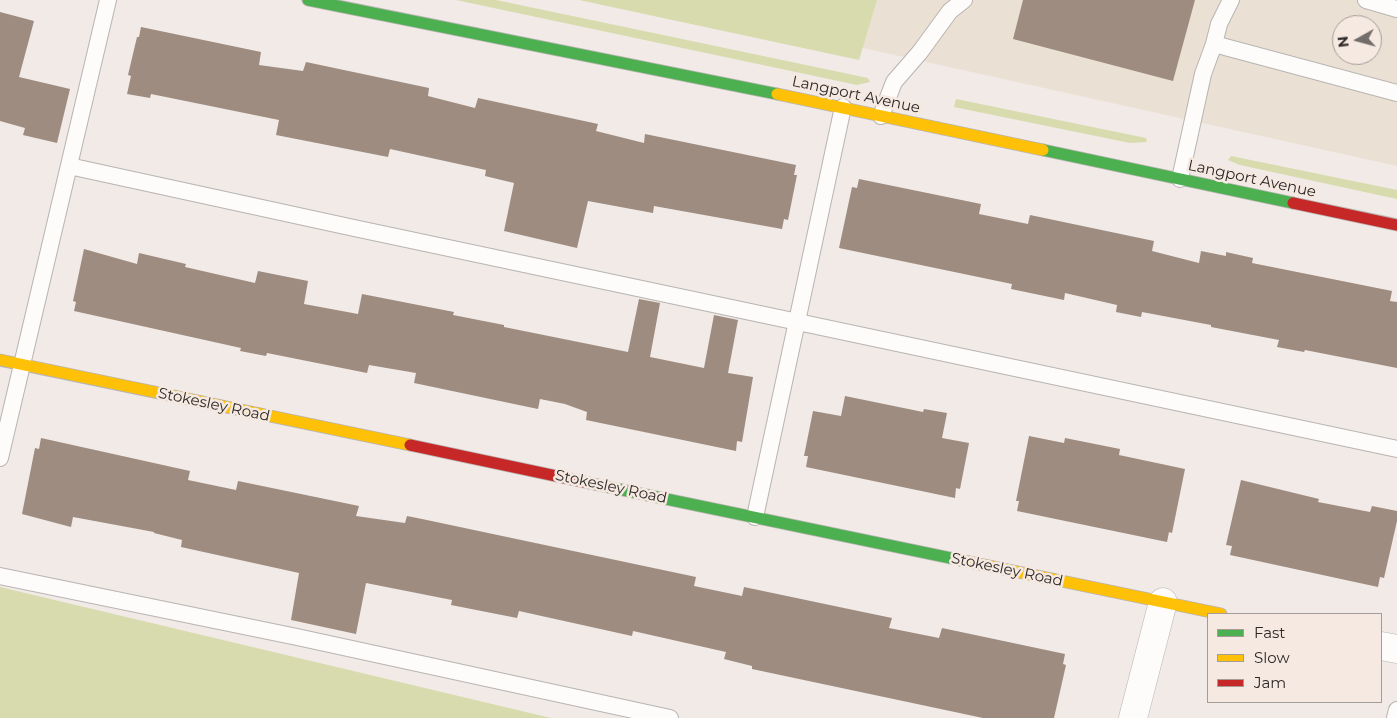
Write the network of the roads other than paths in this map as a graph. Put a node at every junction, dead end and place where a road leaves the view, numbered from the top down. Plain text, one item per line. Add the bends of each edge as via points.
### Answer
1 (108, 0) edge
2 (308, 0) edge
3 (964, 0) edge
4 (1231, 0) edge
5 (1366, 0) edge
6 (1397, 9) edge
7 (1214, 44) junction
8 (1397, 93) edge
9 (843, 107) junction
10 (881, 116) junction
11 (69, 166) junction
12 (1180, 179) junction
13 (1397, 225) edge
14 (797, 322) junction
15 (0, 360) edge
16 (22, 365) junction
17 (1397, 449) edge
18 (0, 458) edge
19 (755, 517) junction
20 (0, 576) edge
21 (1163, 602) junction
22 (1216, 613) edge
23 (1382, 646) edge
24 (1397, 649) edge
25 (1397, 710) edge
26 (670, 718) edge
27 (1133, 718) edge
28 (1395, 718) edge

1 - 11 lane
2 - 9 street, Langport Avenue
3 - 10 lane via 950,11 894,82
4 - 7 lane via 1219,24
5 - 6 lane
7 - 8 lane
7 - 12 lane via 1203,74
9 - 10 street, Langport Avenue
9 - 14 lane
10 - 12 street, Langport Avenue
11 - 14 lane
11 - 16 lane
12 - 13 street, Langport Avenue
14 - 17 lane
14 - 19 lane
15 - 16 street, Stokesley Road
16 - 18 lane
16 - 19 street, Stokesley Road
19 - 21 street, Stokesley Road
20 - 26 lane
21 - 22 street, Stokesley Road
21 - 27 street
23 - 24 street
25 - 28 lane

